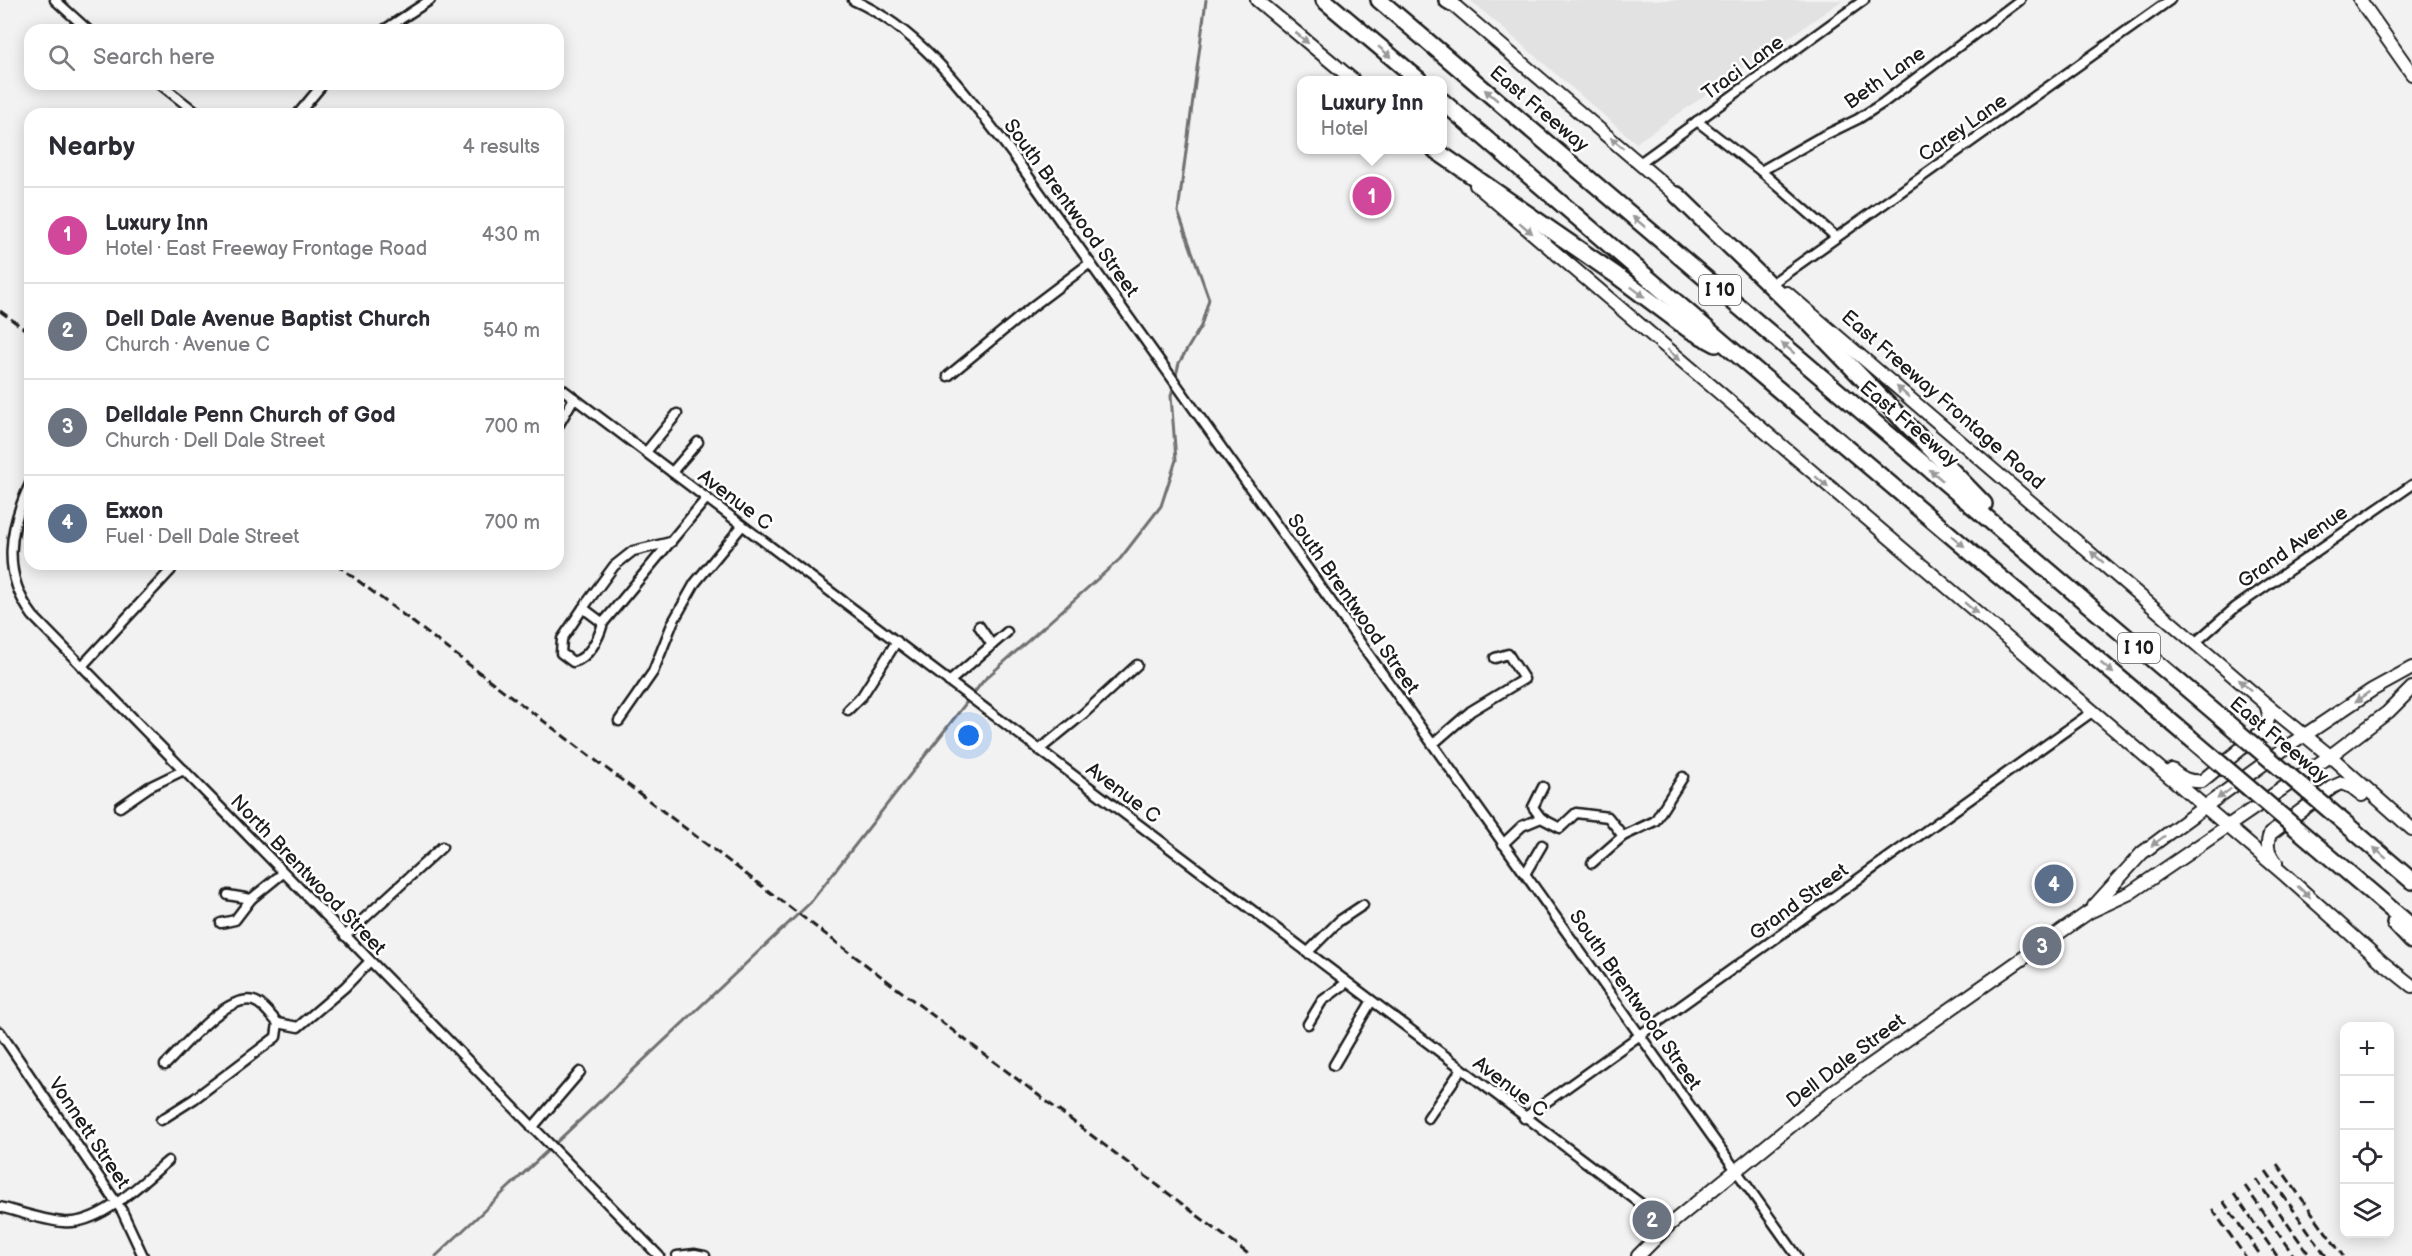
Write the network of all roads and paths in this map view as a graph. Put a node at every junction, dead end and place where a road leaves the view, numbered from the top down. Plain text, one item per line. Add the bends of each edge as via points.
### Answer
1 (55, 0) edge
2 (430, 0) edge
3 (853, 0) edge
4 (1257, 0) edge
5 (1324, 0) edge
6 (1379, 0) edge
7 (1864, 0) edge
8 (2020, 0) edge
9 (2170, 0) edge
10 (2360, 0) edge
11 (1449, 1) edge
12 (81, 24) edge
13 (393, 24) edge
14 (2412, 74) edge
15 (1347, 76) edge
16 (1413, 76) edge
17 (168, 90) edge
18 (318, 90) edge
19 (1447, 103) edge
20 (190, 108) edge
21 (303, 108) edge
22 (1697, 121) junction
23 (1440, 154) edge
24 (1441, 154) edge
25 (1641, 162) junction
26 (1761, 171) junction
27 (1677, 195) junction
28 (1836, 237) junction
29 (1090, 263) junction
30 (1774, 282) junction
31 (1740, 357) junction
32 (948, 376) dead end
33 (564, 390) edge
34 (574, 398) junction
35 (677, 414) dead end
36 (564, 416) edge
37 (698, 442) dead end
38 (646, 452) junction
39 (672, 472) junction
40 (2412, 485) edge
41 (24, 499) edge
42 (706, 499) junction
43 (742, 526) junction
44 (671, 542) junction
45 (171, 570) edge
46 (2061, 581) junction
47 (583, 608) junction
48 (603, 623) junction
49 (979, 626) dead end
50 (1007, 632) dead end
51 (897, 641) junction
52 (2196, 642) junction
53 (992, 645) junction
54 (1495, 658) dead end
55 (1137, 665) dead end
56 (82, 666) junction
57 (2412, 668) edge
58 (949, 682) junction
59 (2412, 688) edge
60 (2266, 704) junction
61 (848, 710) dead end
62 (2092, 712) junction
63 (619, 721) dead end
64 (2113, 729) junction
65 (2306, 736) junction
66 (1433, 744) junction
67 (1039, 750) junction
68 (2330, 756) junction
69 (183, 770) junction
70 (1683, 777) dead end
71 (1543, 787) dead end
72 (120, 807) dead end
73 (2206, 807) junction
74 (1541, 818) junction
75 (2228, 826) junction
76 (2412, 830) edge
77 (1623, 836) junction
78 (1503, 844) junction
79 (1542, 845) dead end
80 (442, 847) dead end
81 (1592, 863) dead end
82 (284, 873) junction
83 (1525, 874) junction
84 (2286, 876) junction
85 (2355, 878) junction
86 (2412, 881) edge
87 (228, 895) dead end
88 (251, 899) junction
89 (1364, 905) dead end
90 (2089, 912) junction
91 (221, 923) dead end
92 (2412, 927) edge
93 (345, 936) junction
94 (2412, 941) edge
95 (1307, 953) junction
96 (369, 961) junction
97 (1346, 983) junction
98 (2412, 986) edge
99 (1371, 1002) junction
100 (278, 1023) junction
101 (1308, 1024) dead end
102 (0, 1032) edge
103 (1640, 1035) junction
104 (165, 1065) dead end
105 (1334, 1065) dead end
106 (1461, 1070) junction
107 (580, 1072) dead end
108 (1428, 1118) dead end
109 (1524, 1118) junction
110 (161, 1120) dead end
111 (531, 1128) junction
112 (168, 1161) dead end
113 (1736, 1171) junction
114 (117, 1204) junction
115 (0, 1207) edge
116 (1669, 1225) junction
117 (143, 1256) edge
118 (659, 1256) edge
119 (677, 1256) edge
120 (705, 1256) edge
121 (1638, 1256) edge
122 (1797, 1256) edge

1 - 12 street
2 - 13 street
3 - 29 street, South Brentwood Street via 903,30 942,67 1005,144
4 -> 15 main road
5 -> 16 highway
46 -> 6 highway, East Freeway / I 10
7 - 22 street, Traci Lane
8 - 26 street, Beth Lane via 1883,103
9 - 28 street, Carey Lane
10 - 14 main road
25 -> 11 main road, East Freeway Frontage Road
17 - 20 street
18 - 21 street
19 - 31 highway, I 10
22 - 25 street, Traci Lane
22 - 26 street
23 -> 62 main road
24 -> 31 highway via 1688,329
25 - 27 main road, East Freeway Frontage Road
26 - 28 street
27 - 30 main road, East Freeway Frontage Road
27 - 46 highway via 1808,322
28 - 30 street, Carey Lane
29 - 32 street
29 - 66 street, South Brentwood Street
52 -> 30 main road, East Freeway Frontage Road
31 -> 85 highway, I 10, bridge
33 - 34 street, Avenue C
34 - 36 street
34 - 38 street, Avenue C
35 - 38 street
37 - 39 street
38 - 39 street, Avenue C
39 - 42 street, Avenue C
40 - 52 street, Grand Avenue via 2236,607
41 - 56 street, North Brentwood Street via 10,550 15,578 26,606
42 - 43 street, Avenue C
42 - 44 street
43 - 51 street, Avenue C
43 - 63 street via 695,583 673,622 653,672
44 - 47 street via 633,551 614,566
44 - 48 street
45 - 56 street
86 -> 46 highway, East Freeway / I 10, bridge
47 - 48 street
47 - 48 street via 562,639 561,654 568,660 584,657
49 - 53 street
50 - 53 street
51 - 58 street, Avenue C
51 - 61 street via 862,696
60 -> 52 main road, East Freeway Frontage Road
53 - 58 street
54 - 66 street via 1508,654 1524,679 1471,711
55 - 67 street
56 - 69 street, North Brentwood Street
57 -> 65 main road, Dell Dale Street via 2372,690
58 - 67 street, Avenue C
59 - 68 main road, Dell Dale Street
60 - 64 main road via 2266,728 2202,781 2180,777 2132,736
60 - 65 main road, East Freeway Frontage Road
62 - 64 main road
62 - 103 street, Grand Street
64 - 73 main road
65 - 68 main road, East Freeway Frontage Road
65 -> 73 main road, Dell Dale Street
66 - 78 street, South Brentwood Street
67 - 95 street, Avenue C
68 - 75 main road, Dell Dale Street
68 - 76 main road, East Freeway Frontage Road
69 - 72 street
69 - 82 street, North Brentwood Street
70 - 77 street via 1655,821
71 - 74 street via 1533,807
73 - 75 main road
73 -> 90 main road, Dell Dale Street via 2142,853
74 - 77 street via 1560,828 1576,813 1608,817
74 - 78 street via 1522,826
75 - 84 main road
75 - 90 main road, Dell Dale Street via 2130,893
76 - 84 main road via 2342,783 2270,834 2268,853
77 - 81 street
78 - 83 street, South Brentwood Street
79 - 83 street
80 - 93 street
82 - 88 street
82 - 93 street, North Brentwood Street
83 - 103 street, South Brentwood Street
84 -> 98 main road
85 - 92 highway, I 10
85 - 94 highway
87 - 88 street
88 - 91 street via 235,921
89 - 95 street via 1339,921
90 - 113 main road, Dell Dale Street via 1835,1090
93 - 96 street, North Brentwood Street
95 - 97 street, Avenue C
96 - 100 street via 298,1028
96 - 111 street, North Brentwood Street
97 - 99 street, Avenue C
97 - 101 street via 1322,1001
99 - 105 street
99 - 106 street, Avenue C
100 - 104 street via 258,1003 245,1000 215,1015
100 - 110 street via 276,1037
102 - 114 street, Vonnett Street
103 - 109 street, Grand Street
103 - 113 street, South Brentwood Street
106 - 108 street
106 - 109 street, Avenue C
107 - 111 street
109 - 116 street, Avenue C
111 - 118 street, North Brentwood Street
112 - 114 street
113 - 116 main road, Dell Dale Street
113 - 122 street, South Brentwood Street
114 - 115 street via 78,1222
114 - 117 street, Vonnett Street
116 - 121 main road, Dell Dale Street
119 - 120 street

